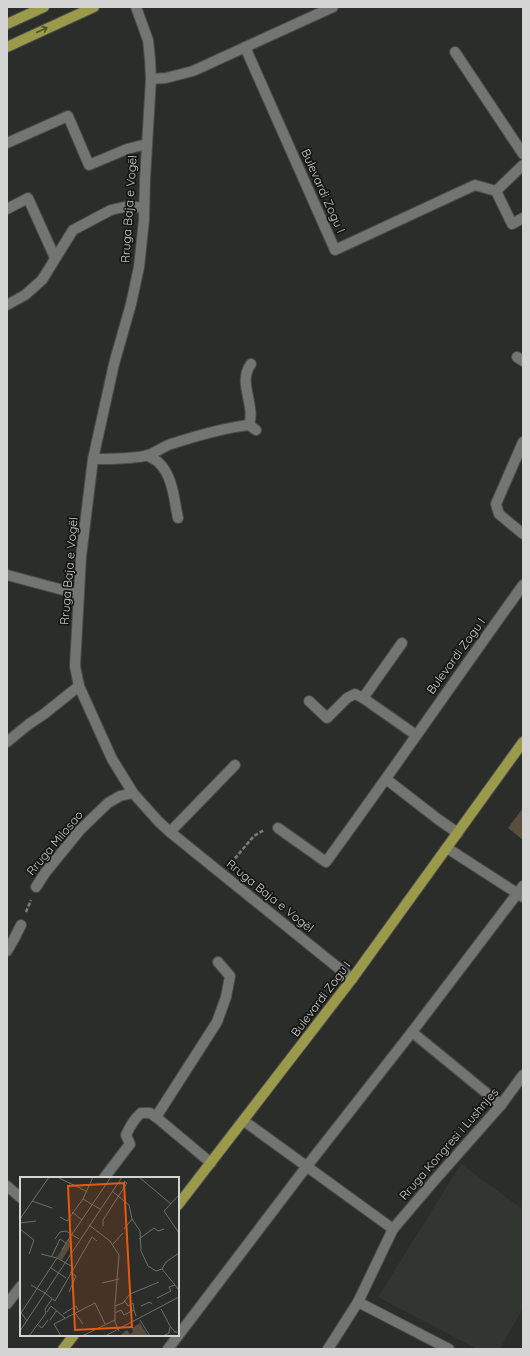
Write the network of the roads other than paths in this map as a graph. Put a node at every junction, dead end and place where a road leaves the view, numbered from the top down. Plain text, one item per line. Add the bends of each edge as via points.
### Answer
1 (44, 7) edge
2 (94, 7) edge
3 (136, 7) edge
4 (333, 7) edge
5 (7, 24) edge
6 (7, 47) edge
7 (245, 47) junction
8 (455, 52) dead end
9 (151, 79) junction
10 (7, 143) edge
11 (147, 144) junction
12 (523, 154) edge
13 (523, 164) edge
14 (496, 191) junction
15 (144, 208) junction
16 (7, 209) edge
17 (523, 218) edge
18 (55, 258) junction
19 (7, 305) edge
20 (251, 364) dead end
21 (523, 442) edge
22 (147, 455) junction
23 (93, 458) junction
24 (178, 518) dead end
25 (523, 534) edge
26 (7, 575) edge
27 (521, 591) edge
28 (78, 594) junction
29 (402, 643) dead end
30 (79, 686) junction
31 (363, 698) junction
32 (310, 701) dead end
33 (416, 735) junction
34 (7, 742) edge
35 (523, 742) edge
36 (235, 765) dead end
37 (386, 780) junction
38 (133, 793) junction
39 (278, 828) road end
40 (170, 832) junction
41 (458, 833) junction
42 (447, 848) junction
43 (36, 887) road end
44 (521, 892) edge
45 (21, 925) road end
46 (7, 950) edge
47 (218, 962) dead end
48 (352, 979) junction
49 (412, 1032) junction
50 (523, 1075) edge
51 (502, 1105) junction
52 (156, 1117) junction
53 (244, 1121) junction
54 (211, 1163) junction
55 (307, 1166) junction
56 (105, 1177) edge
57 (7, 1186) edge
58 (20, 1197) edge
59 (179, 1204) edge
60 (393, 1229) junction
61 (20, 1287) edge
62 (358, 1302) junction
63 (7, 1304) edge
64 (179, 1335) edge
65 (73, 1336) edge
66 (178, 1336) edge
67 (63, 1349) edge
68 (168, 1349) edge
69 (328, 1349) edge
70 (448, 1349) edge

1 - 5 main road
6 -> 2 main road
3 - 9 street, Rruga Baja e Vogël via 148,40
4 - 7 street
7 - 9 street via 193,71
7 - 14 street, Bulevardi Zogu I via 335,250 475,185
8 - 12 street
9 - 11 street, Rruga Baja e Vogël
10 - 11 street via 68,116 89,165 127,149
11 - 15 street, Rruga Baja e Vogël
13 - 14 street
14 - 17 street via 512,224
15 - 18 street via 128,206 111,210 73,230
15 - 23 street, Rruga Baja e Vogël via 136,282
16 - 18 street via 28,198
18 - 19 street via 42,280 25,295
20 - 22 street via 245,378 252,428 211,432
21 - 25 street via 496,504 499,514
22 - 23 street
22 - 24 street via 158,462 166,472
23 - 28 street, Rruga Baja e Vogël
26 - 28 street
27 - 33 street, Bulevardi Zogu I
28 - 30 street, Rruga Baja e Vogël via 75,666
29 - 31 street
30 - 34 street
30 - 38 street, Rruga Baja e Vogël via 112,760
31 - 32 street via 355,694 347,698 327,718
31 - 33 street
33 - 37 street, Bulevardi Zogu I
35 - 41 main road, Bulevardi Zogu I
36 - 40 street
37 - 39 street, Bulevardi Zogu I via 326,862
37 - 41 street
38 - 40 street, Rruga Baja e Vogël
38 - 43 street, Rruga Milosao via 120,796 108,803 80,830
40 - 48 street, Rruga Baja e Vogël
41 - 42 main road, Bulevardi Zogu I
42 - 44 street
42 - 48 main road, Bulevardi Zogu I
44 - 49 street
45 - 46 street
47 - 52 street via 230,976 217,1022
48 - 53 main road, Bulevardi Zogu I
49 - 51 street
49 - 55 street
50 - 51 street, Rruga Kongresi i Lushnjes
51 - 60 street, Rruga Kongresi i Lushnjes
52 - 54 street
52 - 56 street via 150,1113 141,1113 135,1118 126,1135 130,1144
53 - 54 main road, Bulevardi Zogu I
53 - 55 street
54 - 59 main road, Bulevardi Zogu I
55 - 60 street
55 - 64 street
57 - 58 street
60 - 62 street, Rruga Kongresi i Lushnjes
61 - 63 street
62 - 69 street, Rruga Kongresi i Lushnjes
62 - 70 street
65 - 67 main road
66 - 68 street

